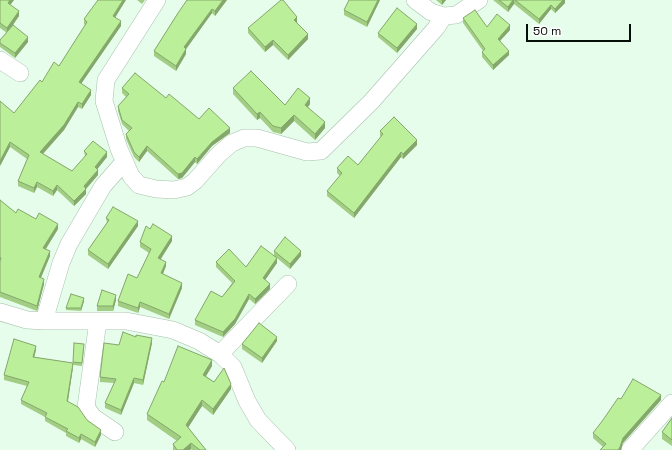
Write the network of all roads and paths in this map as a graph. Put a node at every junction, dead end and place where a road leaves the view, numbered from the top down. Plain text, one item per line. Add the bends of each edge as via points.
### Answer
1 (157, 0) edge
2 (415, 0) edge
3 (479, 0) edge
4 (444, 16) junction
5 (0, 60) edge
6 (20, 74) dead end
7 (124, 162) junction
8 (288, 284) dead end
9 (0, 312) edge
10 (44, 321) junction
11 (98, 321) junction
12 (220, 354) junction
13 (672, 403) edge
14 (115, 432) dead end
15 (287, 450) edge
16 (630, 450) edge

1 - 7 street via 106,80 104,101
2 - 4 street via 431,12
3 - 4 street via 456,15
4 - 7 street via 371,102 321,151 307,152 257,138 244,138 232,142 187,187 174,190 156,189 140,184 131,176
5 - 6 street
7 - 10 street via 103,186 69,244
8 - 12 street
9 - 10 street via 26,320
10 - 11 street
11 - 12 street via 126,321 173,330 199,341
11 - 14 street via 86,407 93,417
12 - 15 street via 233,367 258,420
13 - 16 street

